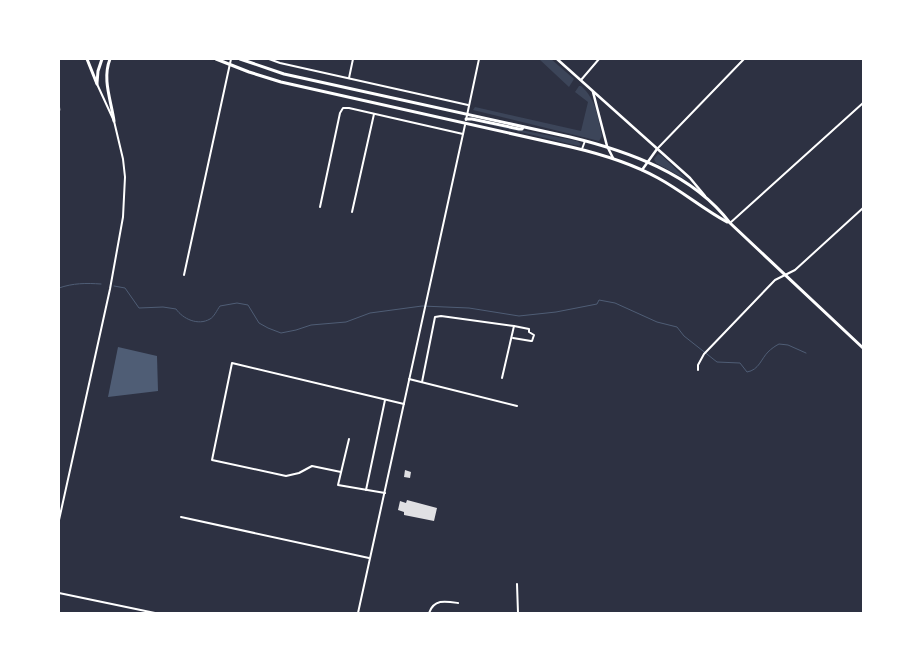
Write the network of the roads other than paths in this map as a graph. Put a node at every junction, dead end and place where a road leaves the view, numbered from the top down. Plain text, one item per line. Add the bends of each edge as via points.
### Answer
1 (87, 59) edge
2 (102, 59) edge
3 (110, 59) edge
4 (216, 59) edge
5 (231, 59) edge
6 (240, 59) edge
7 (269, 59) edge
8 (353, 59) edge
9 (479, 59) edge
10 (557, 59) edge
11 (599, 59) edge
12 (744, 59) edge
13 (229, 65) junction
14 (349, 78) junction
15 (581, 80) junction
16 (97, 84) junction
17 (592, 91) junction
18 (863, 103) edge
19 (469, 105) junction
20 (374, 114) junction
21 (467, 114) junction
22 (114, 121) junction
23 (466, 121) junction
24 (523, 126) junction
25 (463, 134) junction
26 (585, 141) junction
27 (607, 146) junction
28 (582, 149) junction
29 (657, 149) junction
30 (613, 158) junction
31 (646, 162) junction
32 (642, 170) junction
33 (705, 196) junction
34 (715, 205) junction
35 (320, 207) dead end
36 (863, 208) edge
37 (352, 212) dead end
38 (709, 212) junction
39 (730, 224) junction
40 (184, 275) dead end
41 (786, 275) junction
42 (514, 326) junction
43 (512, 338) junction
44 (863, 348) edge
45 (698, 370) dead end
46 (502, 378) dead end
47 (410, 379) junction
48 (422, 382) junction
49 (385, 400) junction
50 (404, 404) junction
51 (517, 406) dead end
52 (349, 439) dead end
53 (341, 472) junction
54 (366, 490) junction
55 (384, 493) junction
56 (181, 517) dead end
57 (59, 520) edge
58 (370, 558) junction
59 (517, 584) dead end
60 (59, 592) edge
61 (458, 603) dead end
62 (155, 613) edge
63 (358, 613) edge
64 (429, 613) edge
65 (518, 613) edge

1 - 16 main road
2 - 16 main road
3 - 22 main road via 106,82
4 - 13 main road
5 - 13 street
6 - 21 main road via 299,77
7 - 14 street
8 - 14 street
9 - 19 street
10 - 15 main road
11 - 15 street
12 - 29 street
13 - 23 main road via 281,82
13 - 40 street
14 - 19 street
15 - 17 main road
16 - 22 street
17 - 27 main road
17 - 29 main road
18 - 39 street
19 - 21 street
20 - 25 street
20 - 35 street via 342,110
20 - 37 street
21 - 23 street
21 - 24 main road
22 - 57 street via 124,168 123,217
23 - 24 main road via 472,119 518,129
23 - 25 street
23 - 28 main road
24 - 26 main road
25 - 47 street
26 - 27 main road
26 - 28 street
27 - 30 main road
27 - 31 main road
28 - 30 main road
29 - 31 main road
29 - 33 main road
30 - 32 main road
31 - 32 main road
31 - 33 main road
32 - 38 main road via 671,185
33 - 34 main road
34 - 38 main road
34 - 39 main road
36 - 41 street
38 - 39 main road
39 - 41 main road
41 - 44 main road
41 - 45 street via 775,280 711,346
42 - 43 street
42 - 43 street via 528,329 534,335 532,341
42 - 48 street via 436,317
43 - 46 street
47 - 48 street
47 - 50 street
48 - 51 street
49 - 50 street
49 - 53 street via 232,363 212,460 286,476 312,466
49 - 54 street
50 - 55 street
52 - 53 street
53 - 54 street via 338,485
54 - 55 street
55 - 58 street
56 - 58 street
58 - 63 street
59 - 65 street
60 - 62 street
61 - 64 street via 438,602

